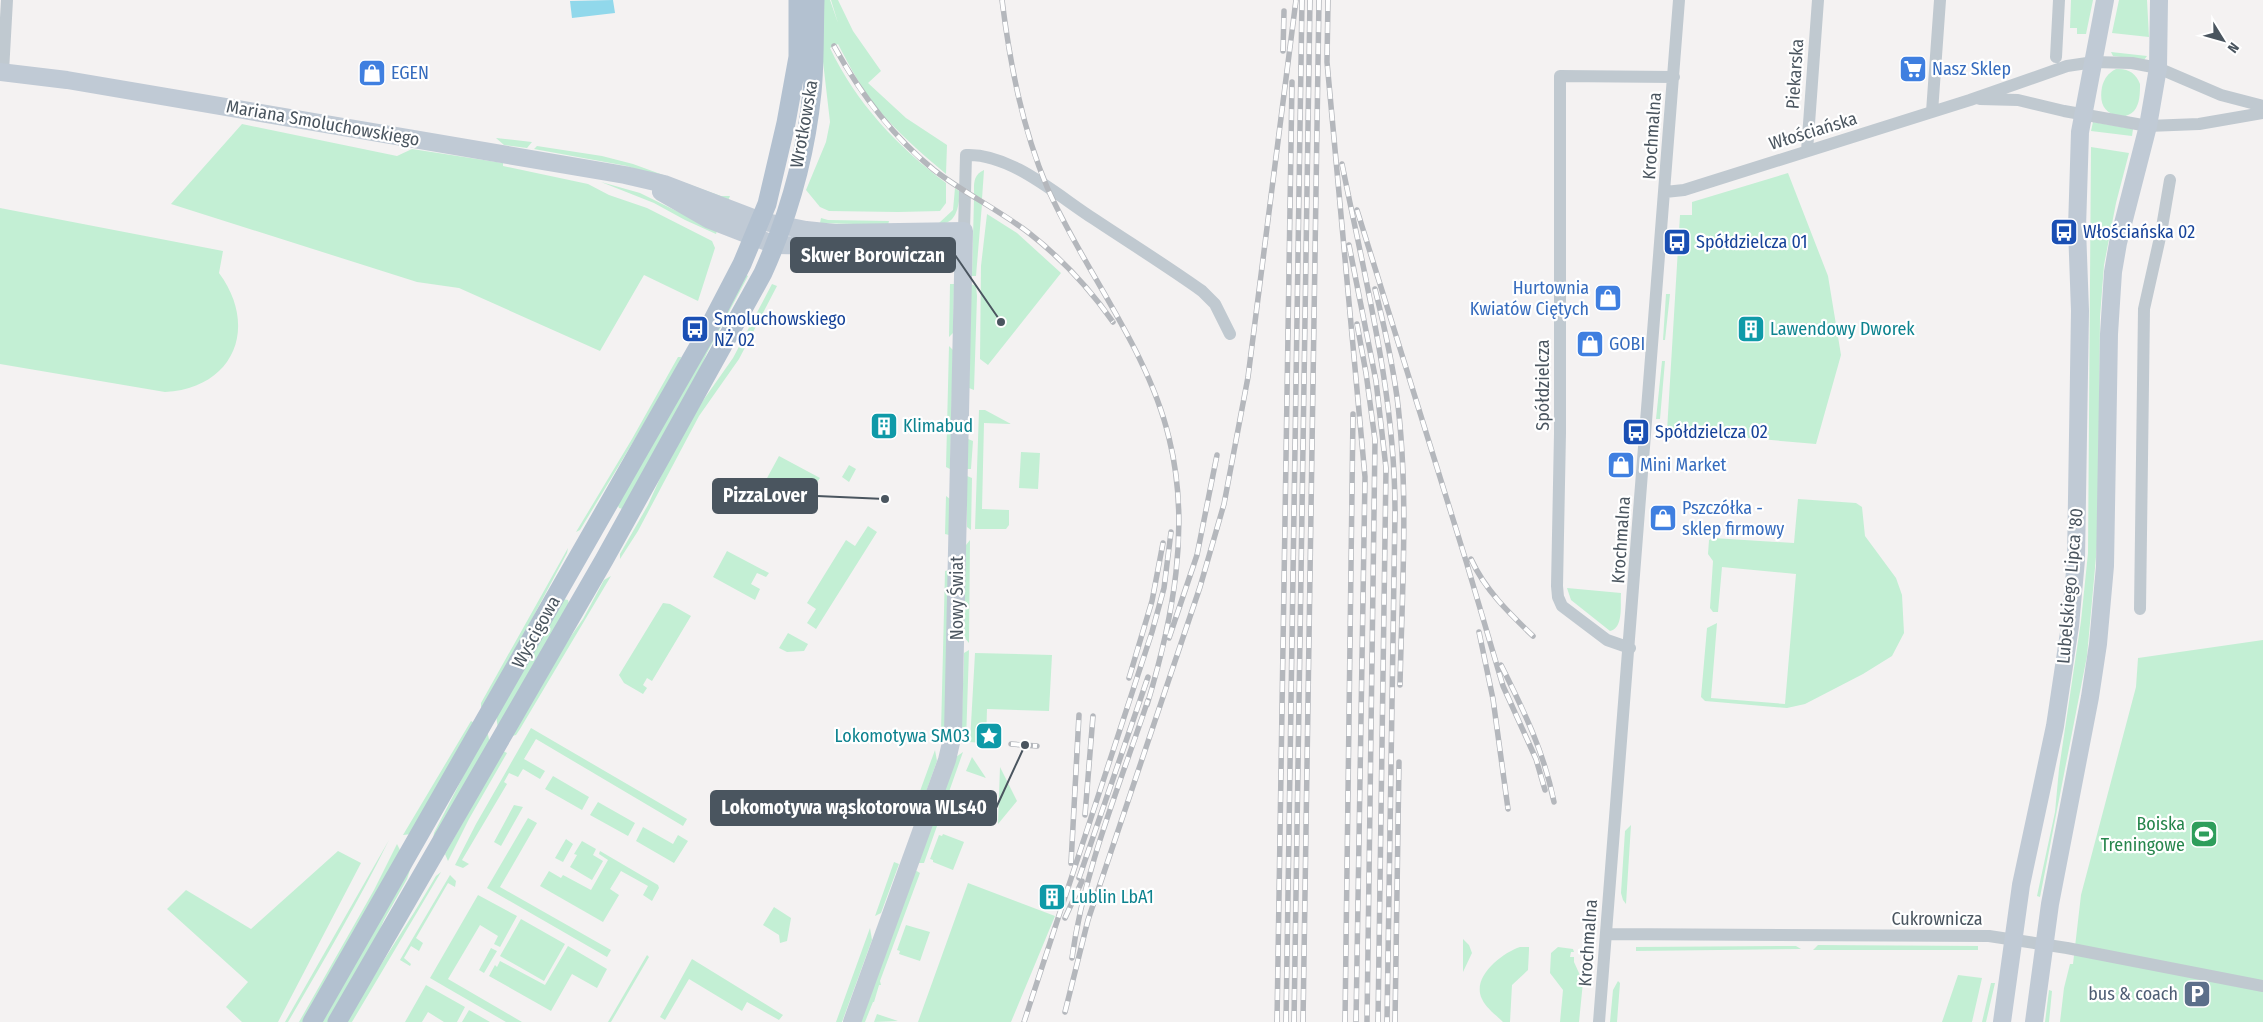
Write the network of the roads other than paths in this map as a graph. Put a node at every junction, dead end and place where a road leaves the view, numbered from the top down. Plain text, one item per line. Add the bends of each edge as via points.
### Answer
1 (7, 0) edge
2 (798, 0) edge
3 (815, 0) edge
4 (1680, 0) edge
5 (1818, 0) edge
6 (1940, 0) edge
7 (2059, 0) edge
8 (2105, 0) edge
9 (2159, 0) edge
10 (2056, 57) dead end
11 (2094, 62) junction
12 (2158, 68) junction
13 (1, 72) edge
14 (1674, 77) junction
15 (1970, 100) junction
16 (2263, 106) edge
17 (1932, 112) junction
18 (2263, 113) edge
19 (2082, 114) junction
20 (2148, 126) junction
21 (1807, 150) junction
22 (2170, 180) dead end
23 (1665, 192) junction
24 (781, 225) junction
25 (758, 229) junction
26 (964, 237) junction
27 (775, 245) junction
28 (1230, 334) dead end
29 (2140, 609) dead end
30 (1630, 648) junction
31 (1606, 934) junction
32 (2014, 939) junction
33 (2044, 944) junction
34 (2263, 986) edge
35 (312, 1022) edge
36 (337, 1022) edge
37 (852, 1022) edge
38 (1599, 1022) edge
39 (2002, 1022) edge
40 (2034, 1022) edge

1 - 13 street
2 - 25 main road, Wrotkowska via 798,57 773,184
3 - 24 main road, Wrotkowska via 813,83 805,144
4 - 14 street, Krochmalna
5 - 21 street, Piekarska
6 - 17 street
7 - 10 street
8 - 11 main road
9 - 12 main road
11 - 12 street, Włościańska via 2132,63
11 - 15 street, Włościańska via 2067,66
11 - 19 main road, Lubelskiego Lipca '80
12 - 16 street via 2221,95
12 - 20 main road, Lubelskiego Lipca '80
13 - 25 main road, Mariana Smoluchowskiego via 67,80 645,179 708,219
14 - 23 street, Krochmalna
14 - 30 street, Spółdzielcza via 1560,76 1557,591 1562,606 1607,640
15 - 17 street, Włościańska
15 - 19 street, Włościańska via 2007,99
17 - 21 street, Włościańska
18 - 20 street via 2199,124
19 - 20 street, Włościańska
19 - 32 main road, Lubelskiego Lipca '80 via 2077,228 2080,311 2076,570 2055,726 2021,885
20 - 33 main road, Lubelskiego Lipca '80 via 2113,272 2105,566 2098,644
21 - 23 street, Włościańska via 1684,190
22 - 29 street via 2144,309
23 - 30 street, Krochmalna
24 - 25 main road, Mariana Smoluchowskiego
24 - 26 main road, Mariana Smoluchowskiego via 835,233
24 - 27 main road, Wrotkowska
25 - 27 main road, Mariana Smoluchowskiego
25 - 35 main road, Wyścigowa via 704,337
26 - 27 main road, Mariana Smoluchowskiego via 832,246
26 - 28 street, Nowy Świat via 966,156 990,157 1040,182 1202,291 1215,304
26 - 37 main road, Nowy Świat via 953,734 947,760
27 - 36 main road, Wyścigowa via 725,344 604,560
30 - 31 street, Krochmalna
31 - 32 street, Cukrownicza via 1984,936
31 - 38 street, Krochmalna
32 - 33 street, Cukrownicza
32 - 39 main road, Lubelskiego Lipca '80
33 - 34 street, Cukrownicza
33 - 40 main road, Lubelskiego Lipca '80

